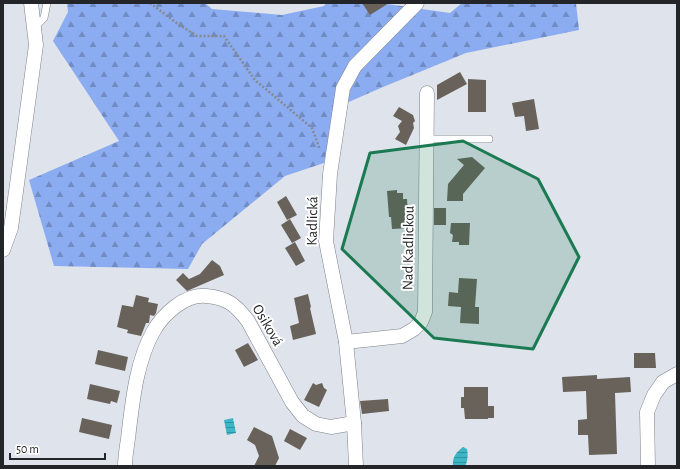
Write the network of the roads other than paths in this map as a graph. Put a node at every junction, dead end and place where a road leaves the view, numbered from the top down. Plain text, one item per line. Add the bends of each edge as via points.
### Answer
1 (31, 3) edge
2 (47, 3) edge
3 (417, 3) edge
4 (34, 28) junction
5 (427, 93) dead end
6 (427, 139) junction
7 (489, 139) dead end
8 (3, 250) edge
9 (346, 342) junction
10 (677, 374) edge
11 (354, 423) junction
12 (124, 466) edge
13 (356, 466) edge
14 (648, 466) edge

1 - 4 street
2 - 4 lane via 44,18
3 - 9 street, Kadlická via 355,66 343,88 330,174 326,242
4 - 8 street via 36,44 11,228
5 - 6 street, Nad Kadlickou
6 - 7 lane
6 - 9 street, Nad Kadlickou via 425,312 421,322 402,336
9 - 11 street, Kadlická
10 - 14 street via 663,382 647,412
11 - 12 street, Osiková via 331,427 316,424 303,416 292,402 240,310 220,297 199,295 183,300 153,331 135,389
11 - 13 street, Kadlická

